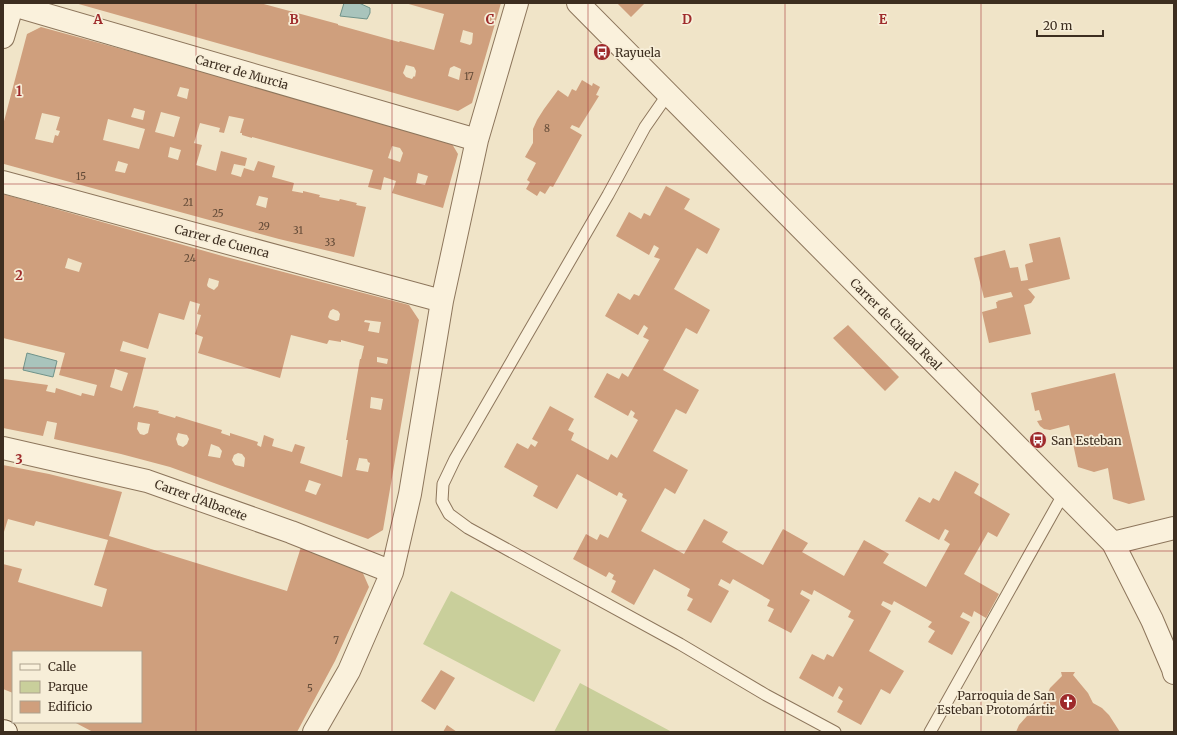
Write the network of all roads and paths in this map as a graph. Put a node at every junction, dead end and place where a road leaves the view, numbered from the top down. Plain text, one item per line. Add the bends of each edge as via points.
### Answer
1 (517, 3) edge
2 (578, 3) edge
3 (10, 4) edge
4 (3, 38) edge
5 (668, 94) junction
6 (477, 140) junction
7 (3, 182) edge
8 (442, 301) junction
9 (3, 448) edge
10 (1064, 493) junction
11 (1174, 528) edge
12 (1113, 543) junction
13 (392, 572) junction
14 (1174, 673) edge
15 (3, 730) edge
16 (6, 732) edge
17 (314, 732) edge
18 (835, 732) edge
19 (930, 732) edge

1 - 6 street
2 - 5 street, Carrer de Ciudad Real
3 - 4 street
3 - 6 street, Carrer de Murcia
5 - 10 street, Carrer de Ciudad Real
5 - 18 lane via 646,127 455,459 443,484 442,501 449,514 468,528
6 - 8 street
7 - 8 street, Carrer de Cuenca
8 - 13 street via 410,494
9 - 13 street, Carrer d'Albacete via 147,481 291,532
10 - 12 street, Carrer de Ciudad Real
10 - 19 lane
11 - 12 street
12 - 14 street, Carrer de Ciudad Real via 1152,620
13 - 17 street via 349,671
15 - 16 street

